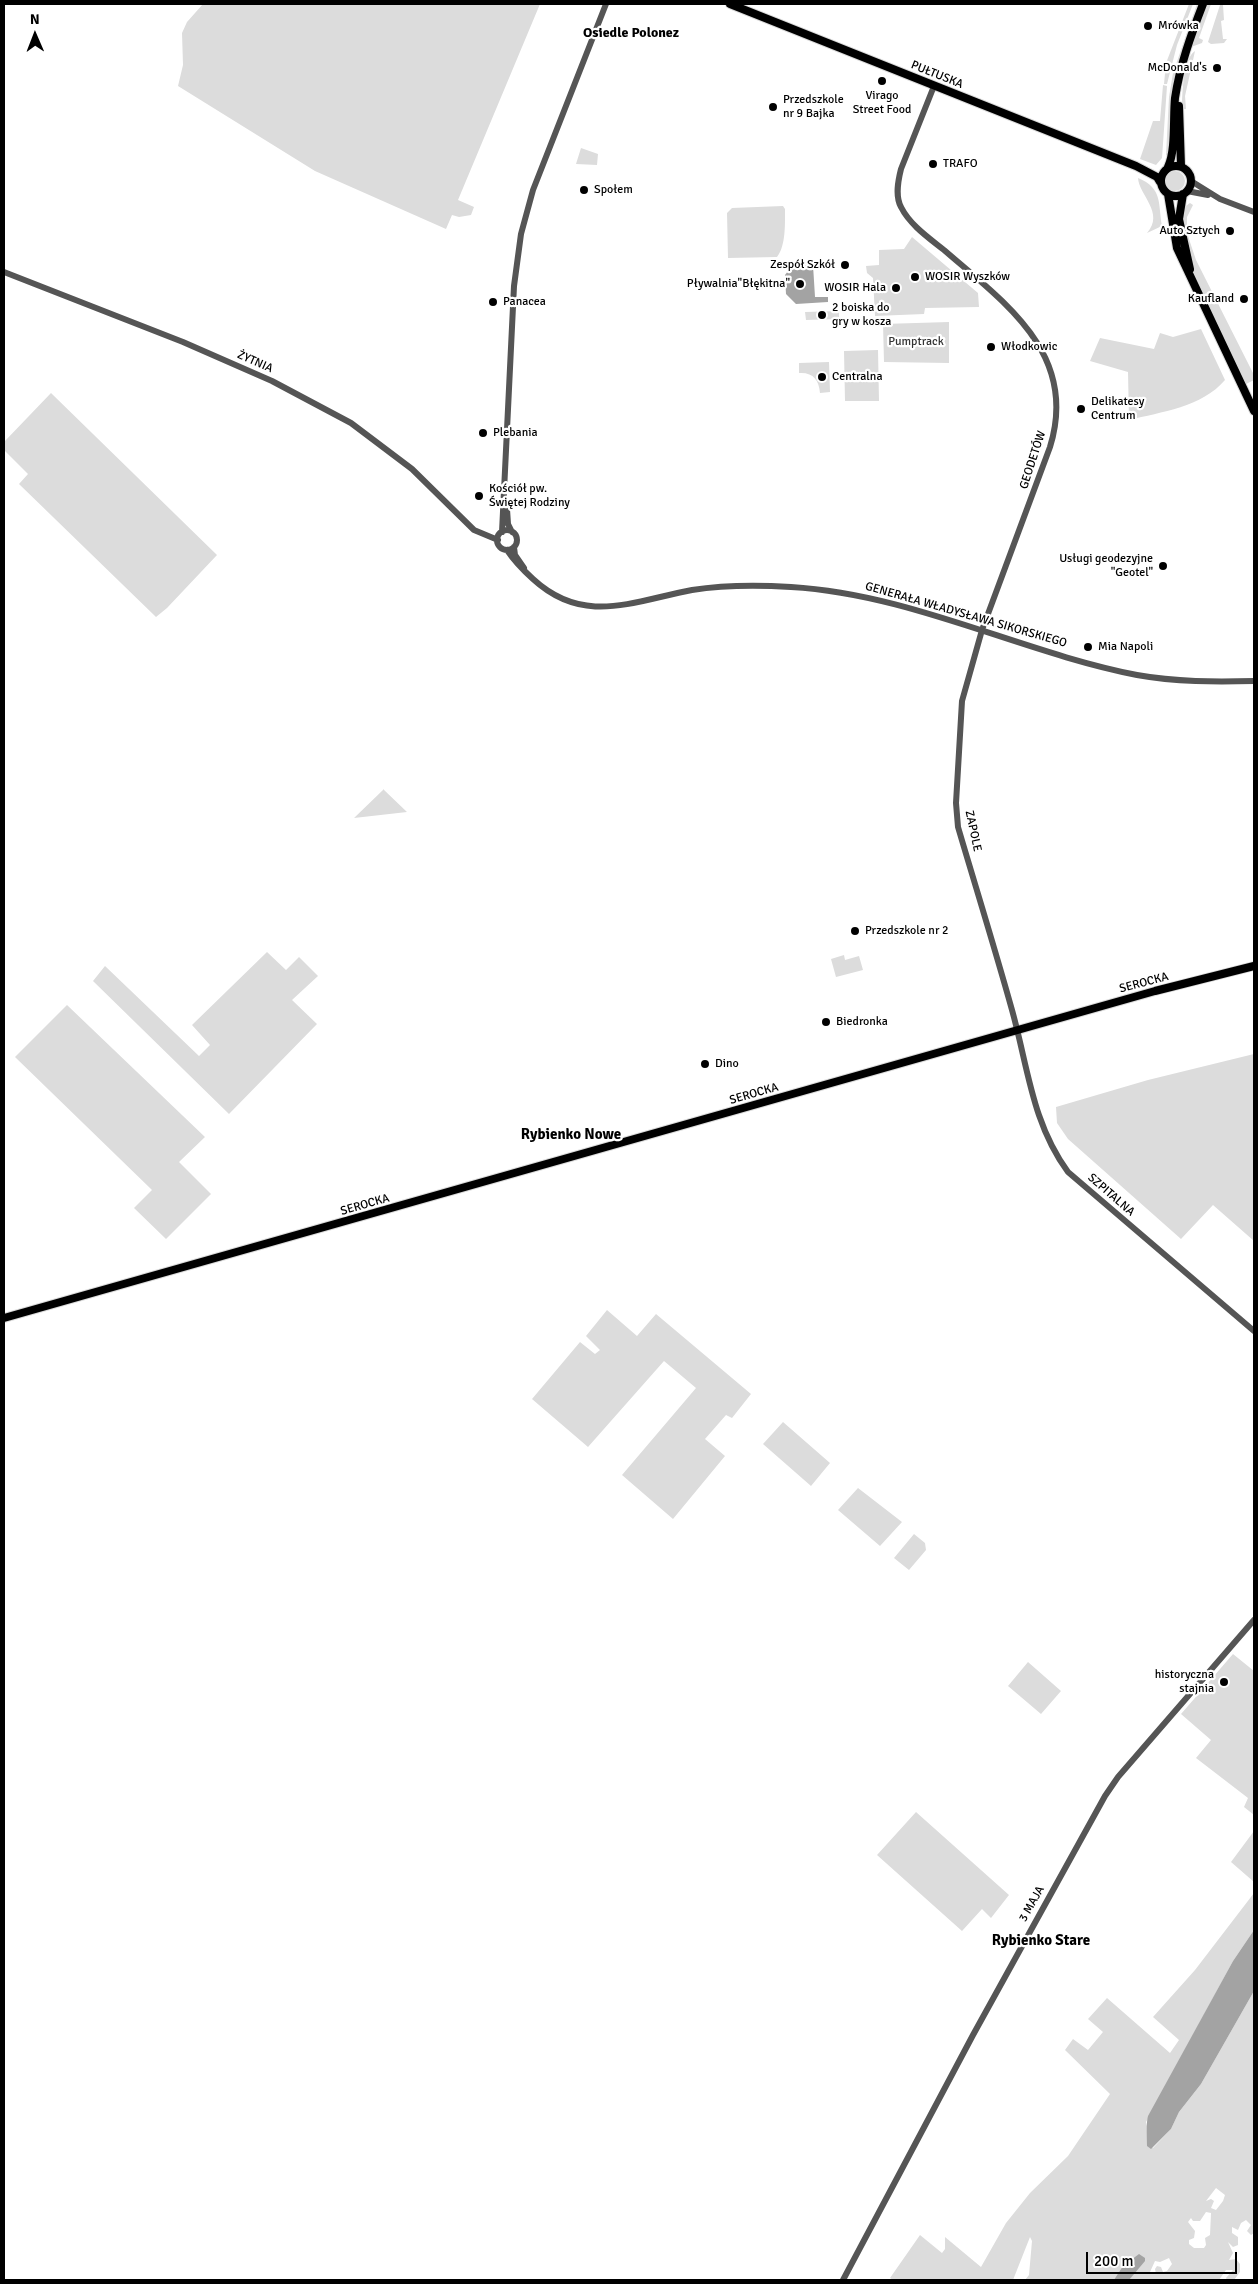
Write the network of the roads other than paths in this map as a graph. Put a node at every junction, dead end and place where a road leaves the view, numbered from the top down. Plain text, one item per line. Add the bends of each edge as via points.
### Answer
1 (606, 4) edge
2 (730, 4) edge
3 (1203, 4) edge
4 (1178, 80) junction
5 (934, 86) junction
6 (1136, 166) junction
7 (1181, 166) junction
8 (1166, 169) junction
9 (1191, 181) junction
10 (1160, 182) junction
11 (1185, 193) junction
12 (1168, 194) junction
13 (1220, 198) junction
14 (1254, 212) edge
15 (4, 272) edge
16 (1196, 288) junction
17 (1254, 411) edge
18 (505, 498) junction
19 (467, 523) junction
20 (512, 532) junction
21 (501, 533) junction
22 (498, 540) junction
23 (514, 547) junction
24 (507, 550) junction
25 (529, 575) junction
26 (982, 630) junction
27 (1254, 681) edge
28 (1254, 966) edge
29 (1017, 1032) junction
30 (4, 1318) edge
31 (1254, 1331) edge
32 (1254, 1620) edge
33 (843, 2280) edge

1 - 18 street via 533,190 521,234 514,294
2 - 5 main road, PUŁTUSKA
3 - 4 main road
4 - 7 main road
4 - 8 main road via 1171,157
5 - 6 main road, PUŁTUSKA
5 - 26 street, GEODETÓW via 901,169 898,183 900,206 912,223 1000,299 1028,328 1047,361 1056,396 1050,447
6 - 8 main road, PUŁTUSKA
6 - 10 main road, PUŁTUSKA
7 - 8 main road
7 - 9 main road via 1188,171
8 - 10 main road
9 - 11 main road
9 - 13 street
10 - 12 main road
11 - 12 main road
11 - 13 street
11 - 16 main road via 1180,219
12 - 16 main road via 1177,248
13 - 14 street
15 - 19 street, ŻYTNIA via 272,381 351,423 412,469
16 - 17 main road
18 - 20 street
18 - 21 street
19 - 21 street, ŻYTNIA
19 - 22 street, ŻYTNIA via 477,532
20 - 21 street
20 - 23 street via 517,539
21 - 22 street
22 - 24 street via 500,546
23 - 24 street
23 - 25 street, GENERAŁA WŁADYSŁAWA SIKORSKIEGO via 515,555
24 - 25 street, GENERAŁA WŁADYSŁAWA SIKORSKIEGO via 516,565
25 - 26 street, GENERAŁA WŁADYSŁAWA SIKORSKIEGO via 554,595 593,607 623,606 696,590 790,586 870,598
26 - 27 street, GENERAŁA WŁADYSŁAWA SIKORSKIEGO via 1135,674 1199,682
26 - 29 street, ZAPOLE via 960,708 957,819
28 - 29 main road, SEROCKA
29 - 30 main road, SEROCKA
29 - 31 street, SZPITALNA via 1046,1138 1068,1172
32 - 33 street, 3 MAJA via 1105,1796

